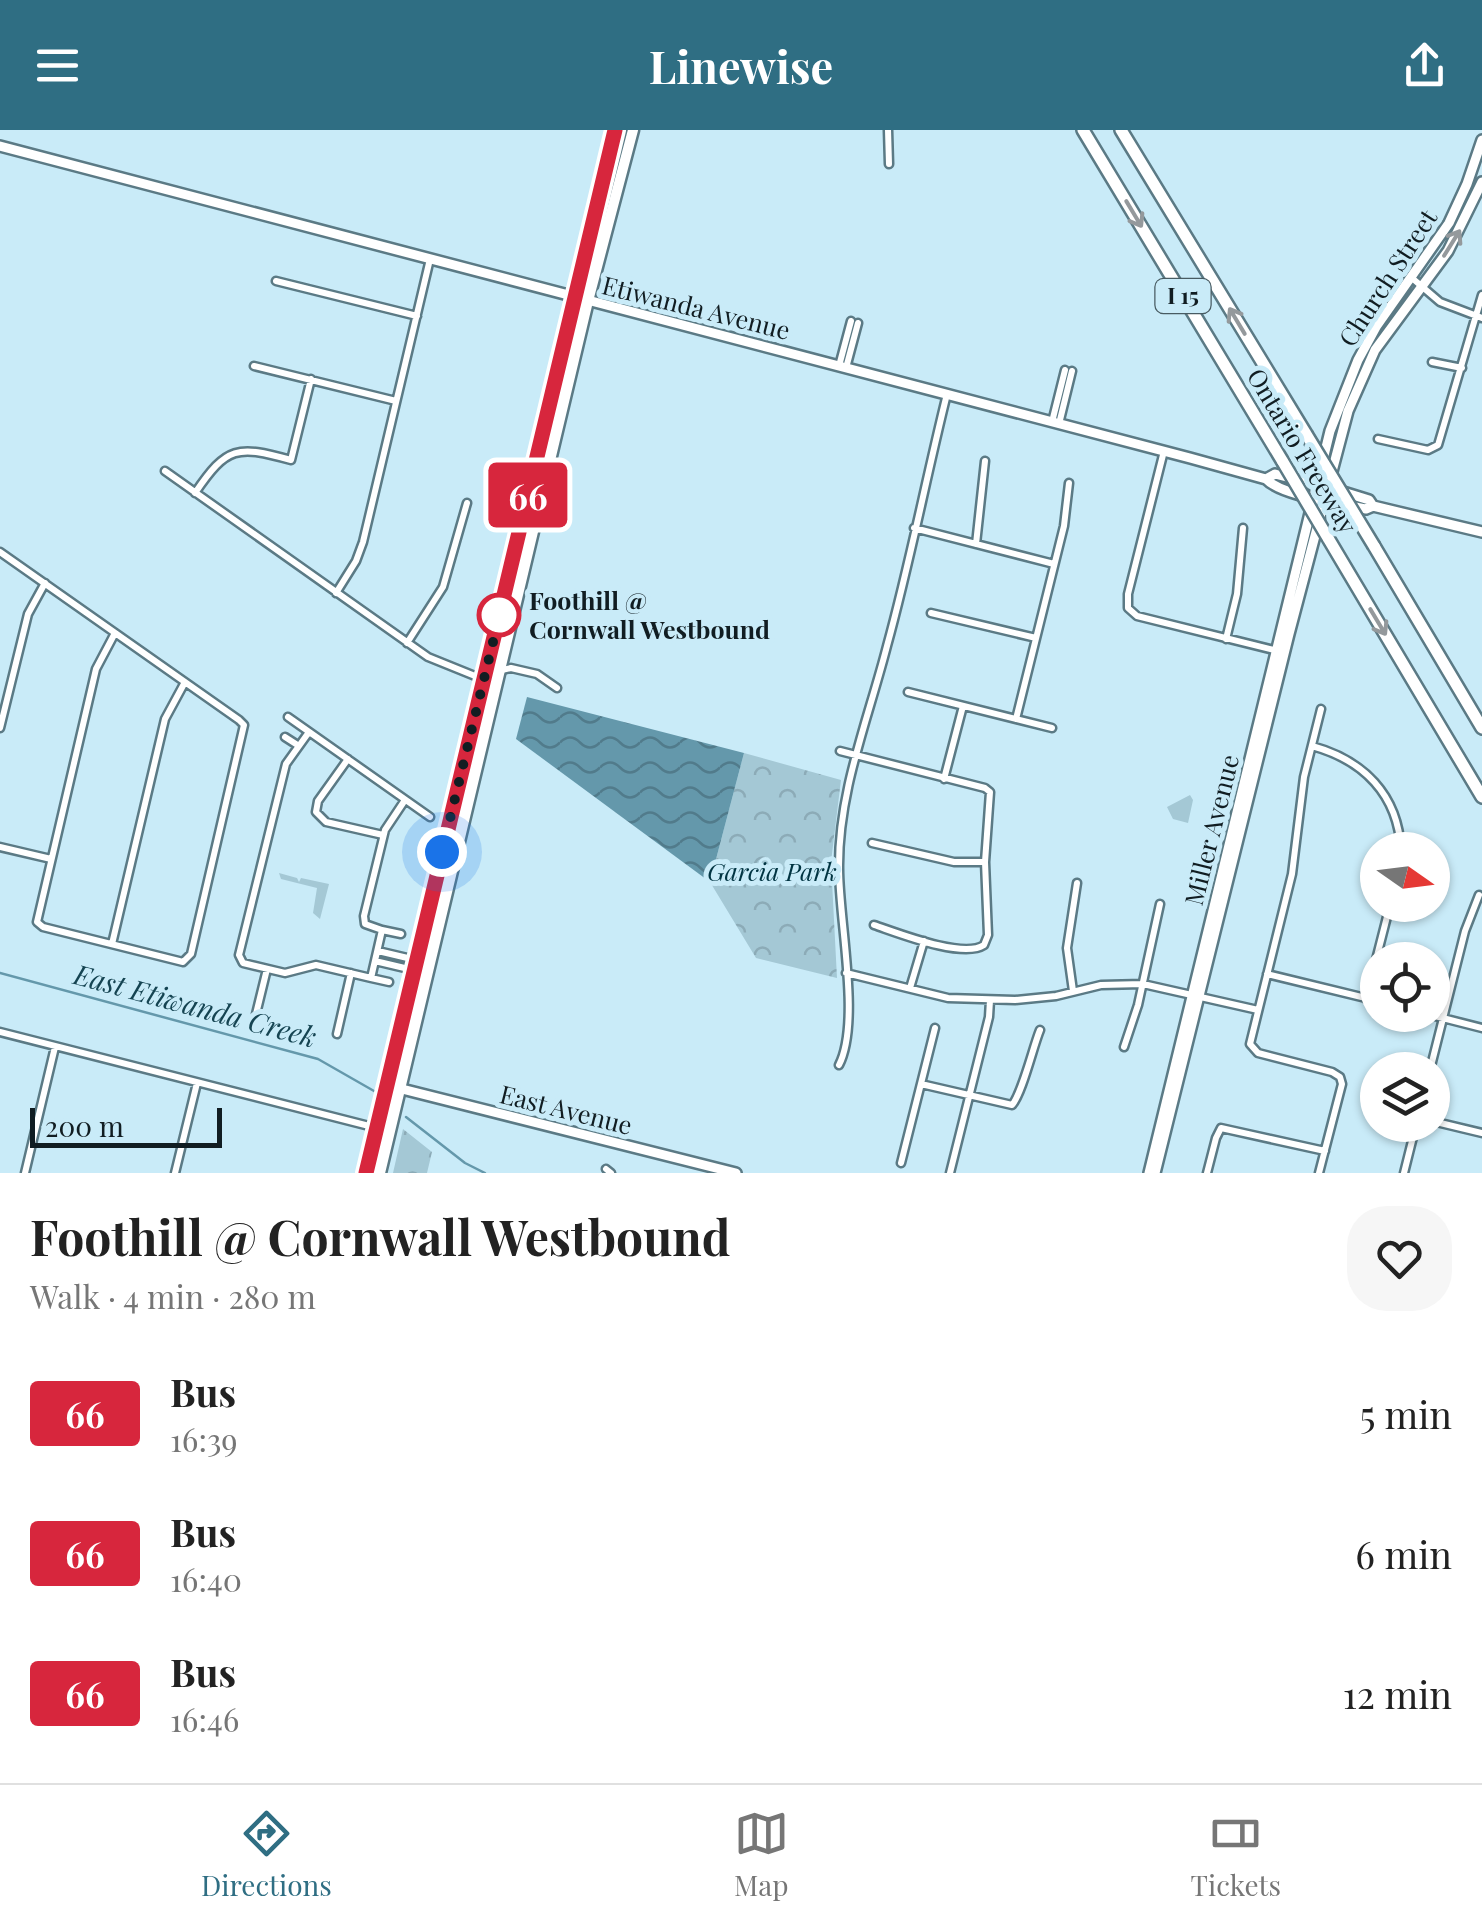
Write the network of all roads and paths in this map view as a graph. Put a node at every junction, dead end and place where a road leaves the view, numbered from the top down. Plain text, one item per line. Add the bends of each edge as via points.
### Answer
1 (615, 130) edge
2 (632, 130) edge
3 (888, 130) edge
4 (1084, 130) edge
5 (1121, 130) edge
6 (1482, 140) edge
7 (0, 146) edge
8 (888, 164) dead end
9 (1482, 182) edge
10 (431, 258) junction
11 (1412, 278) junction
12 (276, 281) dead end
13 (1422, 286) junction
14 (1482, 295) edge
15 (574, 297) junction
16 (588, 301) junction
17 (418, 316) junction
18 (1479, 317) edge
19 (854, 322) dead end
20 (1432, 362) dead end
21 (254, 366) dead end
22 (842, 367) junction
23 (1462, 368) junction
24 (1068, 371) dead end
25 (311, 379) junction
26 (947, 394) junction
27 (396, 401) junction
28 (1055, 423) junction
29 (1378, 439) dead end
30 (1164, 451) junction
31 (986, 461) dead end
32 (164, 472) dead end
33 (1069, 484) dead end
34 (1321, 492) junction
35 (194, 494) junction
36 (467, 503) dead end
37 (914, 528) junction
38 (1244, 528) dead end
39 (1482, 532) edge
40 (976, 544) junction
41 (0, 552) edge
42 (1054, 564) junction
43 (46, 583) junction
44 (336, 593) junction
45 (931, 613) dead end
46 (115, 633) junction
47 (1036, 638) junction
48 (1226, 639) junction
49 (407, 643) junction
50 (1281, 652) junction
51 (500, 670) junction
52 (485, 674) junction
53 (184, 682) junction
54 (556, 688) dead end
55 (908, 692) dead end
56 (963, 706) junction
57 (1320, 709) dead end
58 (288, 716) dead end
59 (1016, 719) junction
60 (0, 728) edge
61 (1052, 728) dead end
62 (1482, 728) edge
63 (309, 732) junction
64 (285, 737) dead end
65 (299, 746) junction
66 (1312, 746) junction
67 (840, 751) dead end
68 (856, 757) junction
69 (348, 759) junction
70 (944, 780) junction
71 (1482, 796) edge
72 (406, 800) junction
73 (430, 817) dead end
74 (1397, 832) edge
75 (384, 836) junction
76 (872, 843) dead end
77 (0, 846) edge
78 (50, 859) junction
79 (984, 862) junction
80 (1077, 883) dead end
81 (1479, 895) dead end
82 (1160, 904) dead end
83 (874, 925) dead end
84 (382, 930) junction
85 (401, 934) dead end
86 (924, 941) junction
87 (112, 944) junction
88 (378, 949) junction
89 (375, 961) junction
90 (414, 965) junction
91 (267, 968) junction
92 (351, 973) junction
93 (846, 973) junction
94 (1267, 974) junction
95 (371, 978) junction
96 (389, 982) dead end
97 (1143, 984) junction
98 (910, 988) junction
99 (1450, 990) edge
100 (1073, 992) junction
101 (1196, 994) junction
102 (1360, 997) edge
103 (990, 1000) junction
104 (1258, 1010) junction
105 (256, 1014) dead end
106 (1450, 1020) edge
107 (935, 1028) dead end
108 (1482, 1028) edge
109 (1040, 1030) dead end
110 (0, 1032) edge
111 (336, 1034) dead end
112 (56, 1046) junction
113 (1124, 1047) dead end
114 (839, 1065) dead end
115 (197, 1082) junction
116 (921, 1084) junction
117 (386, 1085) junction
118 (400, 1088) junction
119 (969, 1096) junction
120 (1450, 1125) edge
121 (376, 1128) junction
122 (1482, 1133) edge
123 (1412, 1142) edge
124 (1325, 1151) junction
125 (901, 1164) dead end
126 (729, 1172) edge
127 (952, 1172) edge
128 (25, 1173) edge
129 (175, 1173) edge
130 (366, 1173) edge
131 (380, 1173) edge
132 (1152, 1173) edge
133 (1207, 1173) edge
134 (1319, 1173) edge
135 (1404, 1173) edge

1 - 15 main road
2 - 16 main road
3 - 8 street
4 -> 71 highway, Ontario Freeway / I 15, bridge
62 -> 5 highway, Ontario Freeway / I 15, bridge
6 - 11 main road, Church Street via 1458,205
7 - 10 main road, Etiwanda Avenue
13 -> 9 main road, Church Street
10 - 15 main road, Etiwanda Avenue
10 - 17 street
11 - 13 street
11 - 34 main road, Church Street via 1358,360 1330,431
12 - 17 street
13 - 18 street via 1440,302
13 - 34 main road, Church Street via 1369,362
14 - 18 street
15 - 16 main road, Etiwanda Avenue
15 - 52 main road
16 - 22 main road, Etiwanda Avenue
16 - 51 main road
17 - 27 street
18 - 23 street
19 - 22 street
20 - 23 street
21 - 25 street
22 - 26 main road, Etiwanda Avenue
23 - 29 street via 1434,449
24 - 28 street
25 - 27 street
25 - 35 street via 291,460 234,451 214,465
26 - 28 main road, Etiwanda Avenue
26 - 37 street
27 - 44 street via 361,548
28 - 30 main road, Etiwanda Avenue
30 - 34 main road, Etiwanda Avenue via 1272,486
30 - 48 street via 1128,608
31 - 40 street
32 - 35 street
33 - 42 street
34 - 39 main road, Etiwanda Avenue
34 - 50 main road, Miller Avenue
35 - 44 street
36 - 49 street via 443,587
37 - 40 street
37 - 68 street
38 - 48 street
40 - 42 street
41 - 43 street
42 - 47 street
43 - 46 street
43 - 60 street via 28,614
44 - 49 street
45 - 47 street
46 - 53 street
46 - 78 street via 96,669
47 - 59 street
48 - 50 street
49 - 52 street via 448,667
50 - 101 main road, Miller Avenue
51 - 52 street
51 - 54 street via 537,674
51 - 118 main road
52 - 90 main road
53 - 87 street via 165,719
53 - 87 street via 244,725 191,954 178,962
55 - 56 street
56 - 59 street
56 - 70 street
57 - 66 street
58 - 63 street
59 - 61 street
63 - 65 street
63 - 69 street
64 - 65 street
65 - 91 street via 286,764 239,955
66 - 74 street via 1352,762 1377,784
66 - 94 street via 1292,874
67 - 68 street
68 - 70 street
68 - 93 street via 839,838
69 - 72 street
69 - 75 street via 318,801 318,818
70 - 79 street via 990,792
72 - 73 street
72 - 75 street
75 - 84 street via 364,921
76 - 79 street via 954,862
77 - 78 street
78 - 87 street via 38,922
79 - 86 street via 984,945 974,950
80 - 100 street via 1067,948
81 - 99 street
82 - 97 street
83 - 86 street
84 - 85 street
84 - 88 street
86 - 98 street
88 - 89 street
88 - 90 street
89 - 90 street
89 - 95 street
90 - 117 main road
91 - 92 street
91 - 105 street
92 - 95 street
92 - 111 street
93 - 98 street
93 - 114 street via 850,1034
94 - 102 street
94 - 104 street
95 - 96 street
97 - 100 street
97 - 101 street
97 - 113 street
98 - 103 street
100 - 103 street
101 - 104 street
101 - 132 main road, Miller Avenue
103 - 119 street
104 - 124 street via 1251,1048 1340,1077
106 - 108 street
107 - 116 street
109 - 119 street via 1015,1103
110 - 112 street
112 - 115 street
112 - 128 street
115 - 121 street
115 - 129 street
116 - 119 street
116 - 125 street
117 - 118 main road, East Avenue
117 - 121 main road
118 - 126 main road, East Avenue
118 - 131 main road
119 - 127 street
120 - 122 street
121 - 130 main road
123 - 135 street
124 - 133 street via 1221,1128
124 - 134 street

